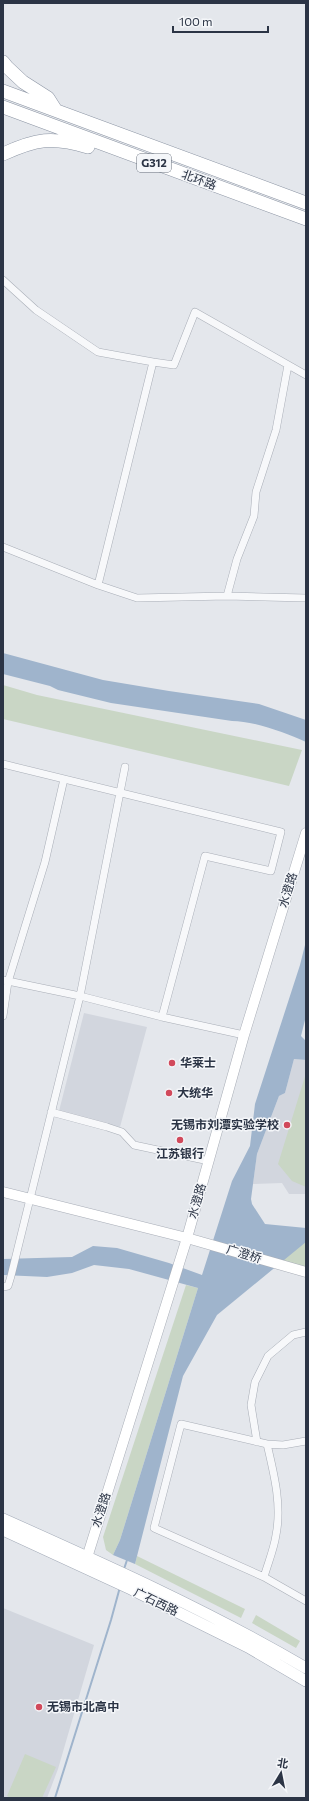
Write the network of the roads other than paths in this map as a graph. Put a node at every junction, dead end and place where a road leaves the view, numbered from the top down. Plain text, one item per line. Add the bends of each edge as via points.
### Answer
1 (3, 62) edge
2 (3, 91) edge
3 (3, 106) edge
4 (55, 109) junction
5 (3, 154) edge
6 (142, 159) junction
7 (306, 203) edge
8 (306, 219) edge
9 (3, 280) edge
10 (154, 362) junction
11 (288, 364) junction
12 (306, 375) edge
13 (3, 547) edge
14 (98, 585) junction
15 (227, 596) junction
16 (306, 598) edge
17 (3, 764) edge
18 (125, 767) dead end
19 (64, 779) junction
20 (120, 792) junction
21 (306, 833) edge
22 (6, 981) edge
23 (80, 996) junction
24 (3, 1016) edge
25 (162, 1017) junction
26 (244, 1035) junction
27 (51, 1112) junction
28 (208, 1161) junction
29 (3, 1192) edge
30 (30, 1199) junction
31 (187, 1238) junction
32 (306, 1272) edge
33 (3, 1287) edge
34 (306, 1332) edge
35 (306, 1441) edge
36 (256, 1442) junction
37 (267, 1444) junction
38 (3, 1519) edge
39 (3, 1530) edge
40 (87, 1556) junction
41 (84, 1568) junction
42 (264, 1577) junction
43 (133, 1584) junction
44 (306, 1601) edge
45 (306, 1668) edge
46 (306, 1681) edge

1 - 4 highway via 24,82 48,98
2 - 4 highway, 北环路 / G312
3 - 6 highway, 北环路 / G312
4 - 7 highway, 北环路 / G312
5 - 6 highway via 29,142 42,140 74,142
6 - 8 highway, 北环路 / G312
9 - 10 street via 36,310 98,352
10 - 11 street via 174,365 195,312
10 - 14 street
11 - 12 street
11 - 15 street via 276,430 256,492 254,516 237,559
13 - 14 street
14 - 15 street via 138,598
15 - 16 street
17 - 19 street
18 - 20 street
19 - 20 street
19 - 22 street via 44,862
20 - 23 street
20 - 25 street via 280,832 271,871 205,856
21 - 26 street, 水澄路
22 - 23 street
22 - 24 street
23 - 25 street
23 - 27 street
25 - 26 street
26 - 28 street, 水澄路
27 - 28 street via 107,1126 122,1132 134,1145
27 - 30 street
28 - 31 street, 水澄路
29 - 30 street, 广澄桥
30 - 31 street, 广澄桥
30 - 33 street via 8,1286
31 - 32 street, 广澄桥
31 - 40 street, 水澄路
34 - 36 street via 293,1335 268,1356 255,1382 250,1405
35 - 37 street via 283,1445
36 - 37 street
36 - 42 street via 181,1424 154,1528
37 - 42 street via 276,1481 278,1503 276,1535
38 - 40 main road
39 - 41 main road, 广石西路
40 - 41 street, 水澄路
40 - 43 main road via 111,1568
41 - 43 main road, 广石西路 via 106,1578
42 - 44 street
43 - 45 main road via 222,1621
43 - 46 main road, 广石西路

